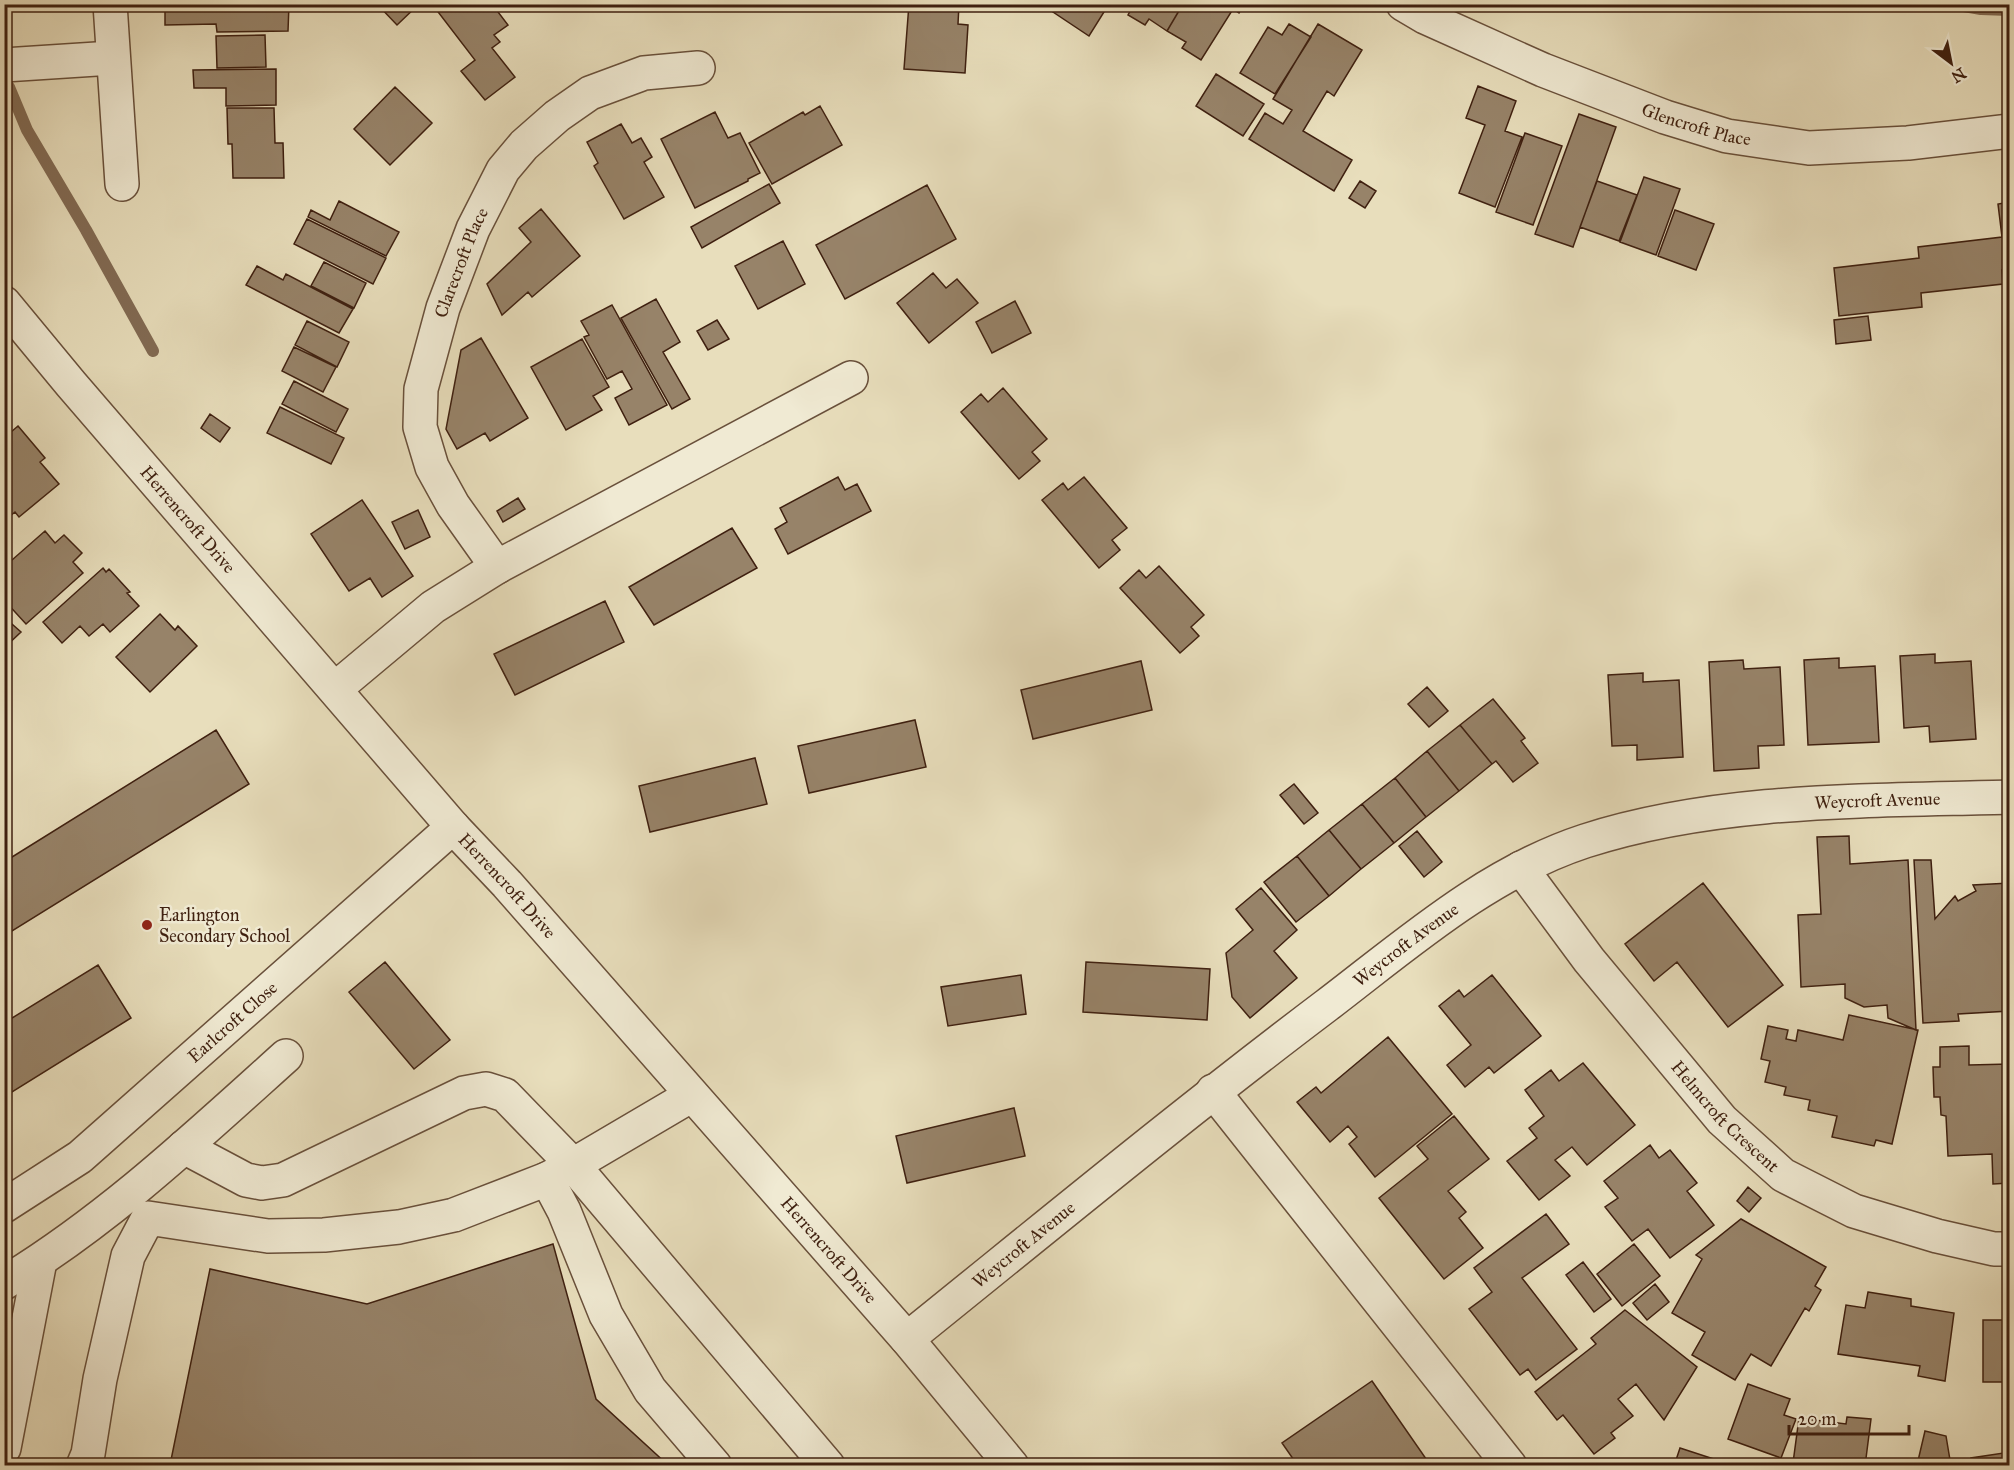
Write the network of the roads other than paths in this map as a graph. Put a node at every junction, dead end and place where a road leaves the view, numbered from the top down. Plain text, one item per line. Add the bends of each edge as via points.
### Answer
1 (110, 4) edge
2 (1403, 4) edge
3 (112, 58) junction
4 (4, 65) edge
5 (698, 68) dead end
6 (2010, 131) edge
7 (122, 184) dead end
8 (4, 303) edge
9 (850, 378) dead end
10 (497, 567) junction
11 (334, 689) junction
12 (2010, 797) edge
13 (453, 827) junction
14 (1521, 868) junction
15 (286, 1056) dead end
16 (1214, 1091) junction
17 (692, 1095) junction
18 (184, 1147) junction
19 (560, 1172) junction
20 (4, 1206) edge
21 (139, 1206) junction
22 (2010, 1249) edge
23 (40, 1261) junction
24 (4, 1283) edge
25 (907, 1339) junction
26 (4, 1448) edge
27 (4, 1458) edge
28 (20, 1466) edge
29 (83, 1466) edge
30 (715, 1466) edge
31 (828, 1466) edge
32 (1012, 1466) edge
33 (1510, 1466) edge

1 - 3 street
2 - 6 street, Glencroft Place via 1543,70 1665,117 1727,136 1809,148 1908,143
3 - 4 street
3 - 7 street
5 - 10 street, Clarecroft Place via 644,73 590,93 557,116 503,170 473,229 443,308 421,389 420,427 432,467
8 - 11 street, Herrencroft Drive
9 - 10 street
10 - 11 street via 434,607
11 - 13 street, Herrencroft Drive
12 - 14 street, Weycroft Avenue via 1731,810 1640,826 1583,842
13 - 17 street, Herrencroft Drive
13 - 20 street, Earlcroft Close via 80,1157
14 - 16 street, Weycroft Avenue via 1450,911
14 - 22 street, Helmcroft Crescent via 1589,960 1722,1120 1783,1175 1854,1211 1937,1236
15 - 18 street
16 - 25 street, Weycroft Avenue
16 - 33 street
17 - 19 street
17 - 25 street, Herrencroft Drive
18 - 19 street via 246,1180 262,1184 284,1180 464,1093 486,1089 506,1095
18 - 21 street
19 - 21 street via 454,1215 399,1227 324,1235 268,1236
19 - 30 street via 568,1220 606,1315 650,1390
19 - 31 street
21 - 23 street
21 - 29 street
23 - 24 street
23 - 26 street
25 - 32 street, Herrencroft Drive
27 - 28 street

